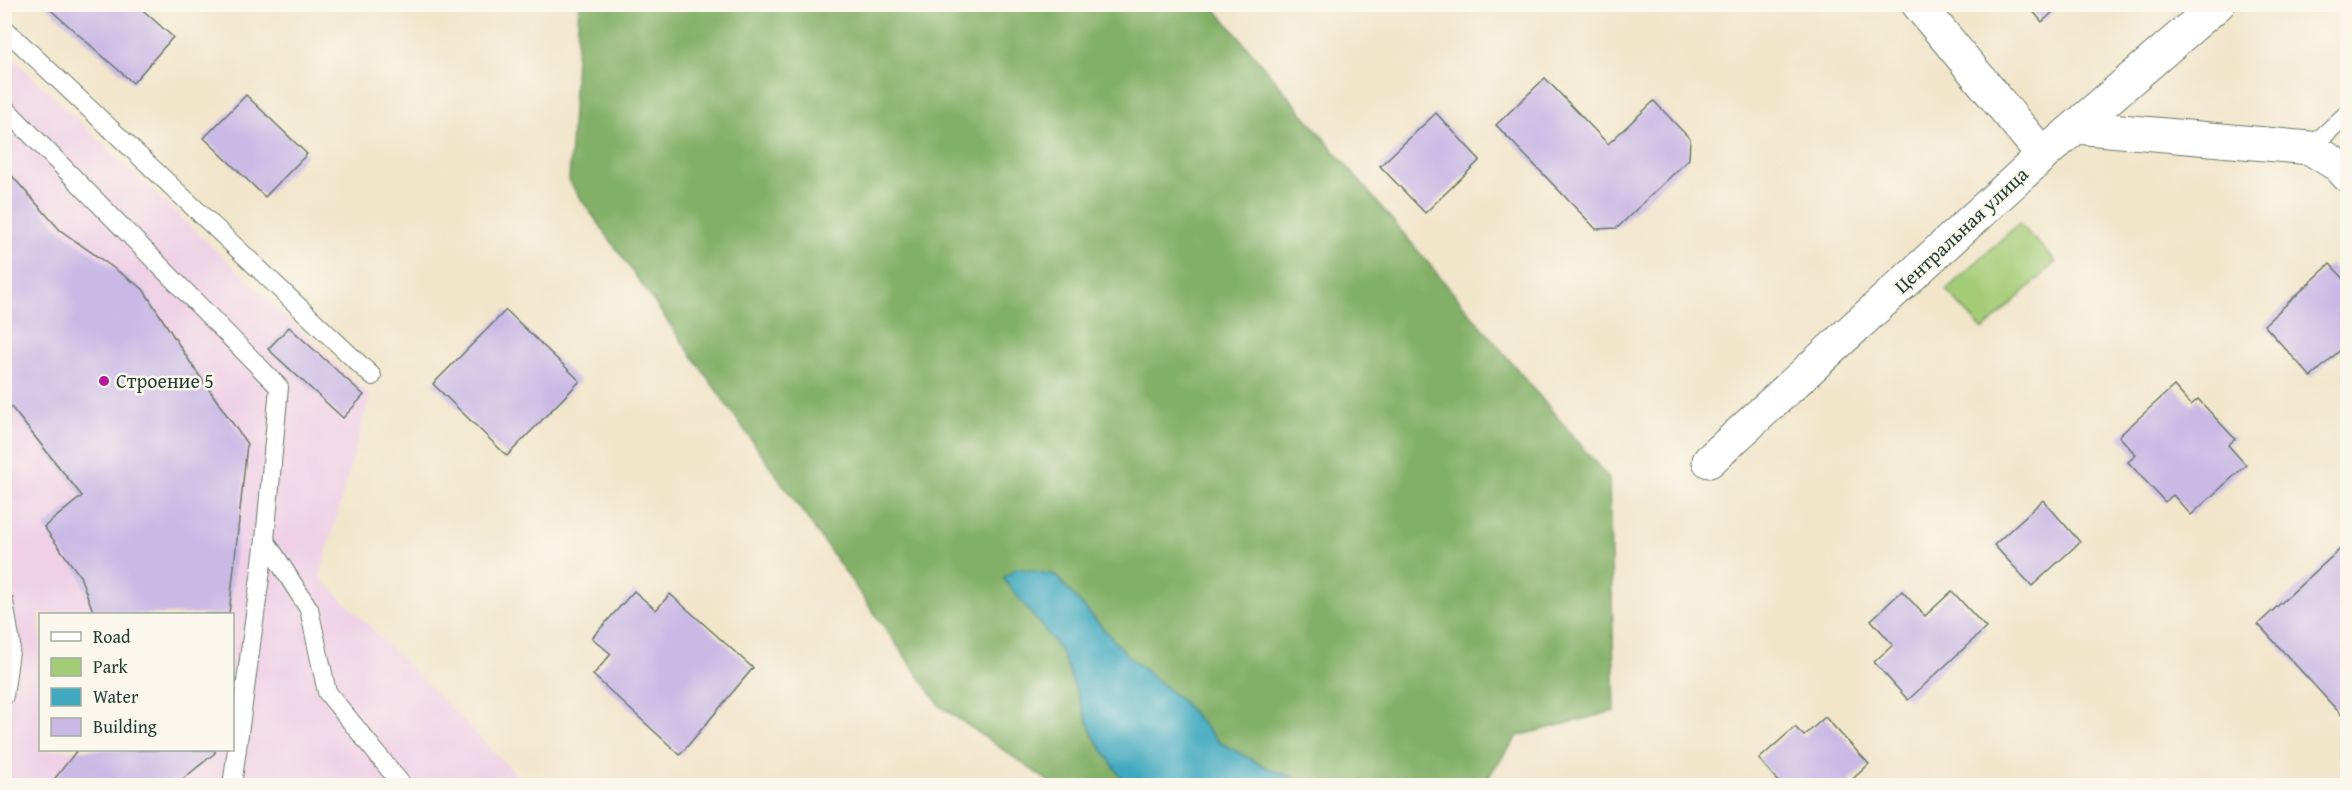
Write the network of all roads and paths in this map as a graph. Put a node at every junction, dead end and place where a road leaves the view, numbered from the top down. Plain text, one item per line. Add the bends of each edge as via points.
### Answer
1 (1918, 4) edge
2 (2218, 4) edge
3 (4, 28) edge
4 (4, 107) edge
5 (2348, 113) edge
6 (2076, 128) junction
7 (2310, 148) junction
8 (2043, 155) junction
9 (2348, 176) edge
10 (372, 375) dead end
11 (1709, 461) dead end
12 (265, 540) junction
13 (4, 602) edge
14 (4, 696) edge
15 (232, 786) edge
16 (403, 786) edge

1 - 8 street
2 - 6 street, Центральная улица
3 - 10 lane
4 - 12 lane via 279,387
5 - 7 lane
6 - 7 street
6 - 8 street, Центральная улица
7 - 9 street
8 - 11 street, Центральная улица
12 - 15 lane
12 - 16 lane via 309,609 327,692
13 - 14 lane via 12,644

